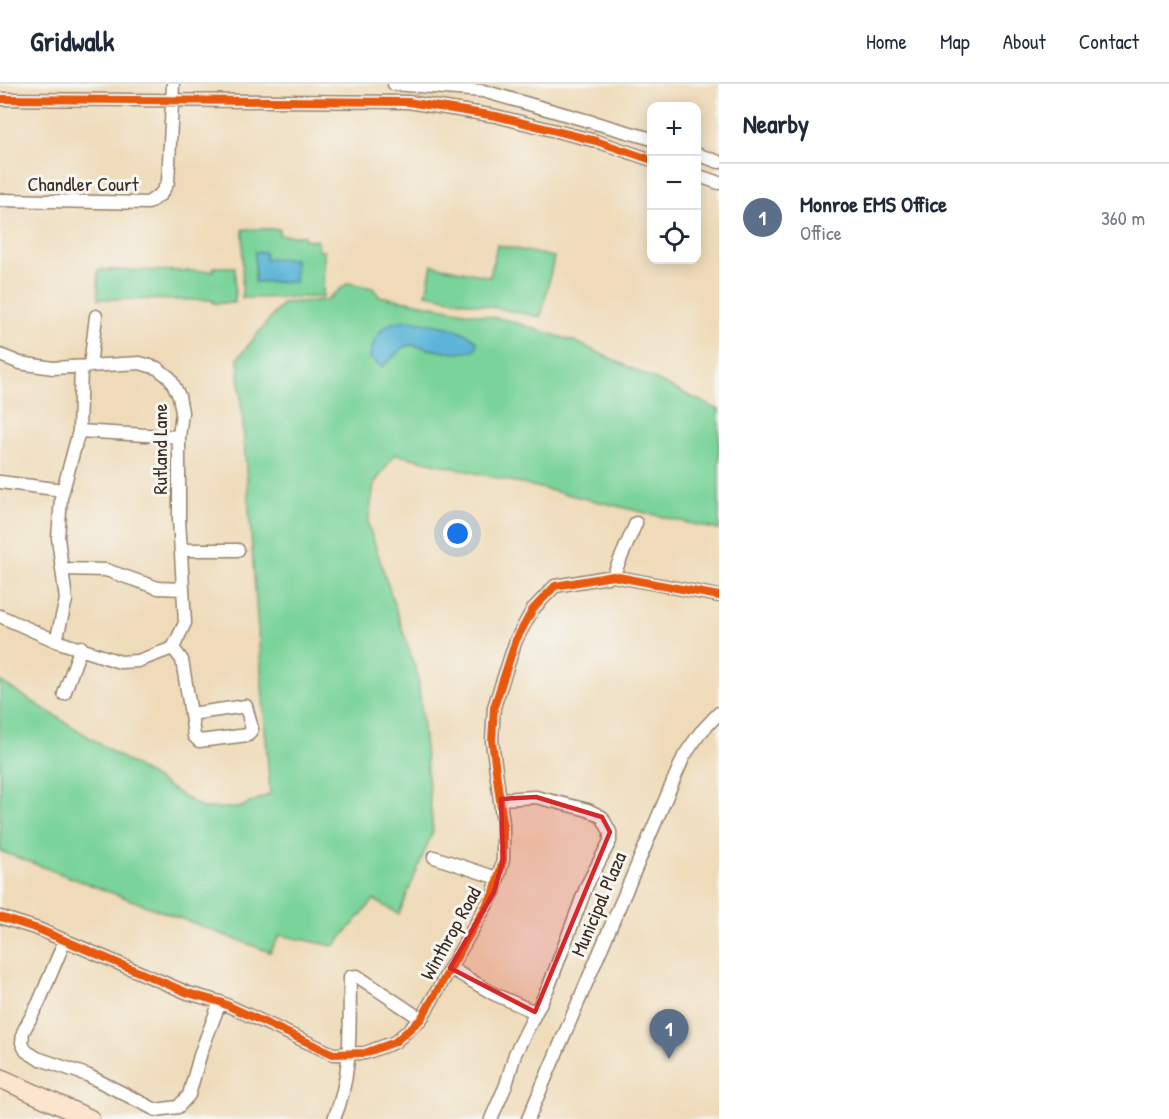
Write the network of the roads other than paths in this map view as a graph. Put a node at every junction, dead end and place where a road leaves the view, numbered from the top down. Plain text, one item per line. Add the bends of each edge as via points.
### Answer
1 (173, 84) edge
2 (394, 84) edge
3 (0, 99) edge
4 (172, 101) junction
5 (647, 138) edge
6 (701, 156) edge
7 (647, 159) edge
8 (719, 162) edge
9 (701, 177) edge
10 (719, 183) edge
11 (0, 200) edge
12 (96, 316) dead end
13 (0, 355) edge
14 (86, 366) junction
15 (79, 431) junction
16 (178, 437) junction
17 (0, 482) edge
18 (63, 490) junction
19 (636, 523) dead end
20 (181, 550) junction
21 (238, 550) dead end
22 (62, 569) junction
23 (613, 576) junction
24 (183, 589) junction
25 (719, 596) edge
26 (0, 616) edge
27 (56, 641) junction
28 (81, 647) junction
29 (173, 648) junction
30 (64, 694) dead end
31 (719, 713) edge
32 (191, 714) junction
33 (501, 799) junction
34 (434, 857) dead end
35 (497, 878) junction
36 (0, 917) edge
37 (65, 940) junction
38 (450, 968) junction
39 (220, 1002) junction
40 (535, 1012) junction
41 (421, 1019) junction
42 (349, 1055) junction
43 (0, 1078) edge
44 (90, 1119) edge
45 (334, 1119) edge
46 (491, 1119) edge
47 (528, 1119) edge

1 - 4 street, Chandler Court
2 - 5 street via 483,91
3 - 4 street
4 - 7 street via 419,103 496,116 596,141
4 - 11 street, Chandler Court via 168,182 161,194 148,202
6 - 8 street
9 - 10 street
12 - 14 street
13 - 14 street, Rutland Lane via 20,363 53,368
14 - 15 street
14 - 16 street, Rutland Lane via 140,363 157,368 170,378 182,412
15 - 16 street
15 - 18 street
16 - 20 street, Rutland Lane
17 - 18 street
18 - 22 street via 58,538
19 - 23 street
20 - 21 street
20 - 24 street, Rutland Lane
22 - 24 street via 106,570 158,588
22 - 27 street via 66,600
23 - 25 street, Winthrop Road
23 - 33 street, Winthrop Road via 555,586 522,626 494,707 492,741
24 - 29 street, Rutland Lane via 185,622
26 - 27 street
27 - 28 street
28 - 29 street via 120,662 138,661
28 - 30 street
29 - 32 street via 182,660
31 - 47 street, Municipal Plaza via 684,756
32 - 32 street via 194,735 200,741 248,735 252,729 246,706
33 - 35 street, Winthrop Road via 503,860
33 - 40 street via 536,797 588,810 602,817 610,832 610,841 587,885 549,986
34 - 35 street
35 - 38 street, Winthrop Road via 494,892
36 - 37 street, Winthrop Road
37 - 39 street, Winthrop Road via 188,993
37 - 39 street via 22,1032 26,1051 87,1075 156,1110 178,1107 189,1095
38 - 40 street
38 - 41 street, Winthrop Road
39 - 42 street, Winthrop Road via 333,1054
40 - 46 street
41 - 42 street, Winthrop Road via 395,1042
41 - 42 street via 354,975 350,977
42 - 45 street via 343,1096
43 - 44 street

